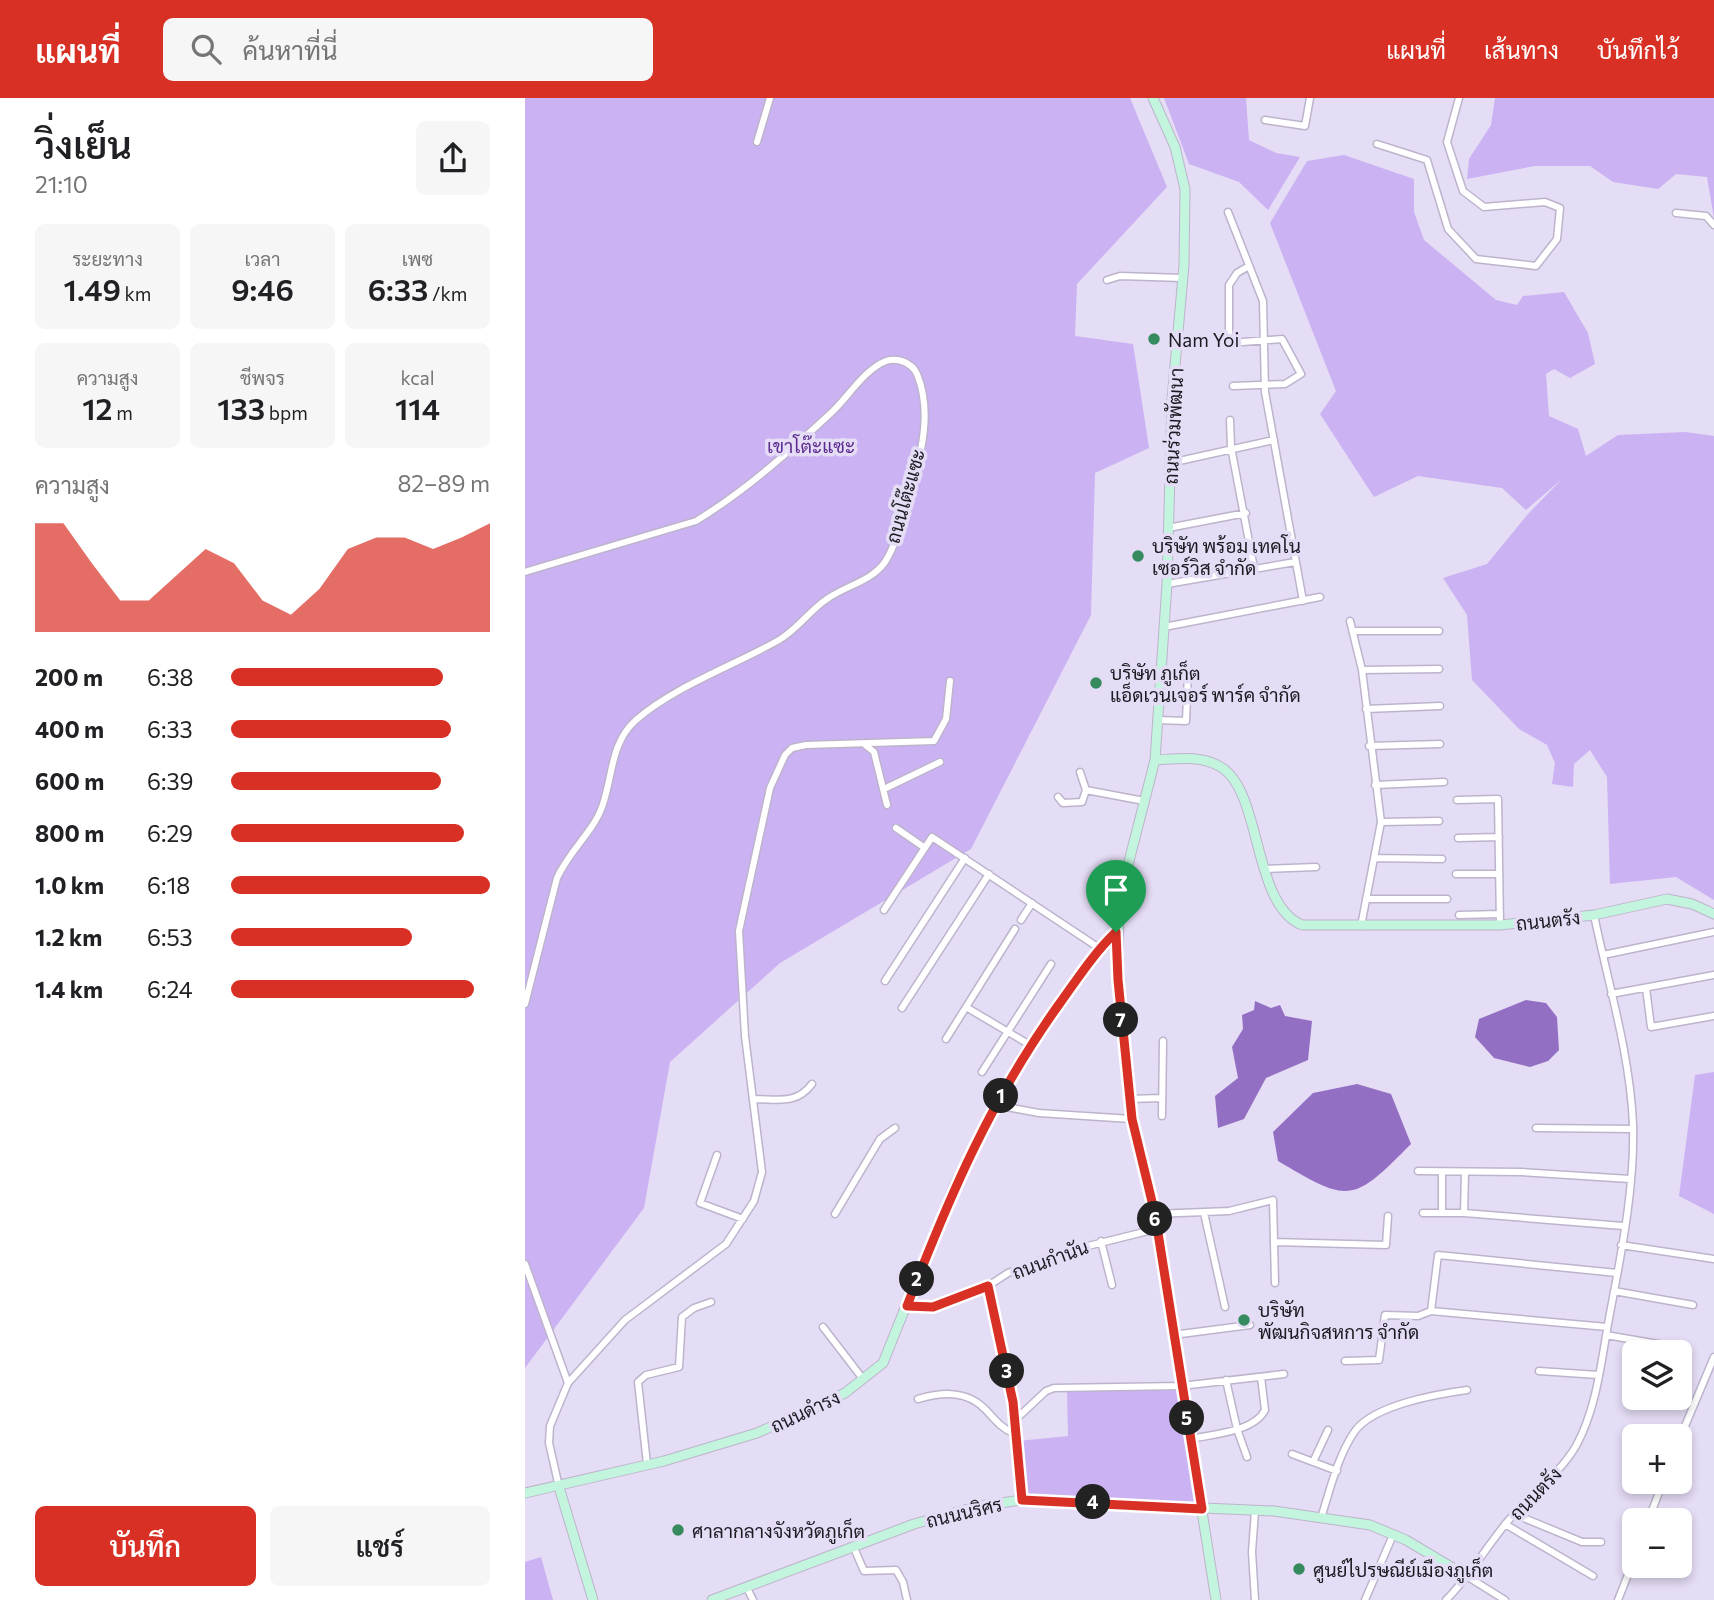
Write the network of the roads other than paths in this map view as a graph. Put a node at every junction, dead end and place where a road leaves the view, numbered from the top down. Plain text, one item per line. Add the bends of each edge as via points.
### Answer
1 (770, 98) edge
2 (1153, 98) edge
3 (1310, 98) edge
4 (1459, 98) edge
5 (1265, 120) dead end
6 (757, 142) dead end
7 (1377, 144) dead end
8 (1228, 212) dead end
9 (1676, 213) dead end
10 (1714, 225) edge
11 (1249, 265) junction
12 (1183, 278) junction
13 (1107, 280) dead end
14 (1265, 342) junction
15 (1233, 386) dead end
16 (1266, 386) junction
17 (1230, 420) dead end
18 (1274, 440) junction
19 (1231, 447) junction
20 (1171, 463) junction
21 (1246, 513) junction
22 (1168, 528) junction
23 (1294, 562) junction
24 (1254, 568) junction
25 (525, 572) edge
26 (1167, 584) junction
27 (1320, 597) dead end
28 (1303, 601) junction
29 (1350, 621) dead end
30 (1164, 627) junction
31 (1353, 631) junction
32 (1439, 631) dead end
33 (1439, 668) dead end
34 (1362, 670) junction
35 (1160, 672) junction
36 (950, 681) dead end
37 (1440, 706) dead end
38 (1366, 709) junction
39 (1157, 720) junction
40 (864, 744) junction
41 (1440, 744) dead end
42 (1369, 746) junction
43 (1155, 760) junction
44 (940, 762) dead end
45 (1080, 772) dead end
46 (1444, 782) dead end
47 (1375, 785) junction
48 (884, 789) junction
49 (1086, 790) junction
50 (1058, 797) dead end
51 (1457, 800) dead end
52 (1144, 801) junction
53 (887, 805) dead end
54 (1439, 821) dead end
55 (1381, 822) junction
56 (896, 828) dead end
57 (1499, 837) junction
58 (1458, 838) dead end
59 (925, 848) junction
60 (965, 858) junction
61 (1374, 858) junction
62 (1442, 859) dead end
63 (1316, 867) dead end
64 (1265, 869) junction
65 (989, 874) junction
66 (1456, 874) dead end
67 (1499, 874) junction
68 (1366, 899) junction
69 (1447, 899) dead end
70 (1032, 903) junction
71 (884, 910) dead end
72 (1500, 914) junction
73 (1714, 914) edge
74 (1458, 915) dead end
75 (1594, 915) junction
76 (1021, 920) dead end
77 (1500, 925) junction
78 (1361, 927) junction
79 (1015, 929) dead end
80 (1116, 932) junction
81 (1714, 932) edge
82 (1099, 948) junction
83 (1603, 955) junction
84 (1051, 964) dead end
85 (1714, 975) edge
86 (885, 981) dead end
87 (1646, 988) junction
88 (1611, 994) junction
89 (525, 1004) edge
90 (967, 1007) junction
91 (902, 1008) dead end
92 (1714, 1016) edge
93 (1007, 1033) junction
94 (946, 1039) dead end
95 (1163, 1041) dead end
96 (1030, 1045) junction
97 (982, 1072) dead end
98 (812, 1084) dead end
99 (1161, 1098) junction
100 (1129, 1099) junction
101 (754, 1100) junction
102 (996, 1105) junction
103 (1162, 1116) dead end
104 (1132, 1119) junction
105 (895, 1128) dead end
106 (1536, 1128) dead end
107 (1633, 1129) junction
108 (717, 1155) dead end
109 (1418, 1171) dead end
110 (1442, 1172) junction
111 (1465, 1172) junction
112 (1630, 1179) junction
113 (1204, 1213) junction
114 (1423, 1213) dead end
115 (1441, 1213) junction
116 (1464, 1213) junction
117 (835, 1214) dead end
118 (1155, 1214) junction
119 (1388, 1216) dead end
120 (743, 1219) junction
121 (1623, 1226) junction
122 (1157, 1229) junction
123 (1101, 1241) junction
124 (1274, 1242) junction
125 (1621, 1245) junction
126 (1714, 1259) edge
127 (525, 1264) edge
128 (1617, 1273) junction
129 (1275, 1283) dead end
130 (1112, 1285) dead end
131 (988, 1286) junction
132 (1614, 1291) junction
133 (534, 1294) junction
134 (525, 1297) edge
135 (711, 1302) dead end
136 (1693, 1305) dead end
137 (907, 1306) junction
138 (1225, 1307) dead end
139 (1430, 1311) junction
140 (1250, 1325) dead end
141 (823, 1328) dead end
142 (1607, 1331) junction
143 (1173, 1335) junction
144 (1646, 1340) edge
145 (1714, 1357) edge
146 (1345, 1361) dead end
147 (1539, 1371) dead end
148 (1284, 1374) dead end
149 (1598, 1375) junction
150 (1261, 1377) junction
151 (863, 1379) junction
152 (1227, 1380) junction
153 (568, 1383) junction
154 (1181, 1386) junction
155 (1467, 1390) dead end
156 (918, 1399) dead end
157 (1014, 1421) junction
158 (1685, 1424) edge
159 (1237, 1429) junction
160 (1328, 1430) dead end
161 (1016, 1434) junction
162 (1191, 1439) junction
163 (1292, 1454) dead end
164 (1247, 1457) dead end
165 (1313, 1462) junction
166 (647, 1464) junction
167 (1337, 1471) junction
168 (559, 1487) junction
169 (525, 1493) edge
170 (1022, 1500) junction
171 (1202, 1509) junction
172 (1255, 1511) junction
173 (1514, 1514) junction
174 (1321, 1518) junction
175 (1505, 1524) junction
176 (1393, 1535) junction
177 (1601, 1542) dead end
178 (854, 1548) junction
179 (1593, 1576) dead end
180 (1468, 1577) junction
181 (1627, 1578) edge
182 (747, 1588) junction
183 (593, 1600) edge
184 (712, 1600) edge
185 (753, 1600) edge
186 (907, 1600) edge
187 (1216, 1600) edge
188 (1255, 1600) edge
189 (1365, 1600) edge
190 (1446, 1600) edge
191 (1505, 1600) edge
192 (1618, 1600) edge

1 - 6 street
2 - 12 street, ถนนร่วมพัฒนา via 1175,147 1185,189
3 - 5 street via 1305,126
4 - 7 street via 1447,142 1463,191 1484,207 1545,202 1560,208 1557,239 1536,266 1476,259 1448,229 1427,160
8 - 11 street
9 - 10 street via 1706,216
11 - 14 street via 1263,301
11 - 14 street via 1229,285 1229,343
12 - 13 street via 1120,276
12 - 20 street, ถนนร่วมพัฒนา
14 - 16 street
14 - 16 street via 1282,339 1301,374 1285,384
15 - 16 street
16 - 18 street
17 - 19 street
18 - 19 street
18 - 23 street
19 - 20 street
19 - 21 street
20 - 22 street, ถนนร่วมพัฒนา
21 - 22 street
21 - 24 street
22 - 26 street, ถนนร่วมพัฒนา
23 - 24 street
23 - 28 street
24 - 26 street
25 - 89 street, ถนนโต๊ะแซะ via 696,520 774,462 876,368 895,360 915,369 925,394 924,428 916,472 885,561 827,599 782,638 714,672 627,729 615,751 597,819 557,878
26 - 30 street, ถนนร่วมพัฒนา
27 - 28 street
28 - 30 street
29 - 31 street
30 - 35 street, ถนนร่วมพัฒนา
31 - 32 street
31 - 34 street
33 - 34 street
34 - 38 street
35 - 39 street, ถนนร่วมพัฒนา
35 - 39 street via 1188,673 1186,721
36 - 40 street via 946,719 934,741
37 - 38 street
38 - 42 street
39 - 43 street, ถนนร่วมพัฒนา
40 - 48 street via 874,752
40 - 101 street via 792,748 770,788 739,931
41 - 42 street
42 - 47 street
43 - 52 street
43 - 64 street, ถนนตรัง via 1206,761 1229,773
44 - 48 street
45 - 49 street
46 - 47 street
47 - 55 street
48 - 53 street
49 - 50 street via 1078,803 1063,803
49 - 52 street
51 - 57 street via 1498,799
52 - 80 street via 1119,900
54 - 55 street
55 - 61 street
56 - 59 street
57 - 58 street
57 - 67 street
59 - 60 street via 932,837
59 - 71 street
60 - 65 street
60 - 86 street
61 - 62 street
61 - 68 street
63 - 64 street
64 - 78 street, ถนนตรัง via 1280,908 1294,922 1313,927
65 - 70 street
65 - 91 street
66 - 67 street
67 - 72 street
68 - 69 street
68 - 78 street
70 - 76 street
70 - 82 street
72 - 74 street
72 - 77 street
73 - 75 street via 1667,900
75 - 77 street, ถนนตรัง
75 - 83 street, ถนนตรัง
77 - 78 street, ถนนตรัง
79 - 90 street
80 - 82 street, ถนนดำรง
80 - 100 street
81 - 83 street
82 - 96 street, ถนนดำรง
83 - 88 street, ถนนตรัง
84 - 93 street
85 - 87 street
87 - 88 street
87 - 92 street via 1651,1027
88 - 107 street, ถนนตรัง
90 - 93 street
90 - 94 street
93 - 96 street
93 - 97 street
95 - 99 street
96 - 102 street, ถนนดำรง
98 - 101 street via 793,1100
99 - 100 street
99 - 103 street
100 - 104 street
101 - 120 street via 762,1172
102 - 104 street via 1039,1113
102 - 137 street, ถนนดำรง via 955,1184
104 - 118 street
105 - 117 street via 880,1139
106 - 107 street
107 - 112 street, ถนนตรัง
108 - 120 street via 700,1203
109 - 110 street
110 - 111 street
110 - 115 street
111 - 112 street
111 - 116 street
112 - 121 street, ถนนตรัง
113 - 118 street
113 - 124 street via 1273,1200
113 - 138 street
114 - 115 street
115 - 116 street
116 - 121 street
118 - 122 street
119 - 124 street via 1386,1245
120 - 153 street via 726,1244 625,1320
121 - 125 street, ถนนตรัง
122 - 123 street, ถนนกำนัน
122 - 143 street
123 - 130 street
123 - 131 street, ถนนกำนัน via 1008,1273
124 - 129 street
125 - 126 street
125 - 128 street, ถนนตรัง
127 - 133 street
128 - 132 street, ถนนตรัง
128 - 139 street via 1438,1255
131 - 137 street, ถนนกำนัน via 933,1307
131 - 157 street
132 - 136 street
132 - 142 street, ถนนตรัง
133 - 134 street
133 - 153 street
135 - 166 street via 682,1317 679,1367 646,1375 638,1382
137 - 151 street, ถนนดำรง via 883,1363
139 - 142 street
139 - 146 street via 1417,1317 1385,1315 1379,1360
140 - 143 street
141 - 151 street
142 - 144 street
142 - 149 street, ถนนตรัง
143 - 154 street
145 - 158 street
147 - 149 street
148 - 150 street
149 - 173 street, ถนนตรัง via 1590,1413 1574,1449
150 - 152 street
150 - 159 street via 1264,1414
151 - 166 street, ถนนดำรง via 845,1393 757,1433
152 - 154 street
152 - 159 street
153 - 168 street via 550,1426
154 - 157 street via 1054,1388
154 - 162 street
155 - 167 street via 1419,1397 1360,1426
156 - 161 street via 960,1394 979,1403 1000,1426
157 - 161 street
159 - 162 street
159 - 164 street
160 - 165 street
161 - 170 street
162 - 171 street
163 - 165 street
165 - 167 street
166 - 168 street, ถนนดำรง
167 - 174 street
168 - 169 street, ถนนดำรง
168 - 183 street
170 - 171 street, ถนนนริศร
170 - 178 street, ถนนนริศร via 927,1520
171 - 172 street, ถนนนริศร
171 - 187 street
172 - 174 street, ถนนนริศร
172 - 188 street
173 - 175 street, ถนนตรัง
173 - 177 street via 1582,1542
174 - 176 street, ถนนนริศร via 1370,1525
175 - 179 street
175 - 180 street, ถนนตรัง
176 - 180 street, ถนนนริศร
176 - 189 street
178 - 182 street, ถนนนริศร
178 - 186 street via 864,1571 896,1570
180 - 190 street, ถนนตรัง
180 - 191 street
181 - 192 street
182 - 184 street, ถนนนริศร
182 - 185 street

